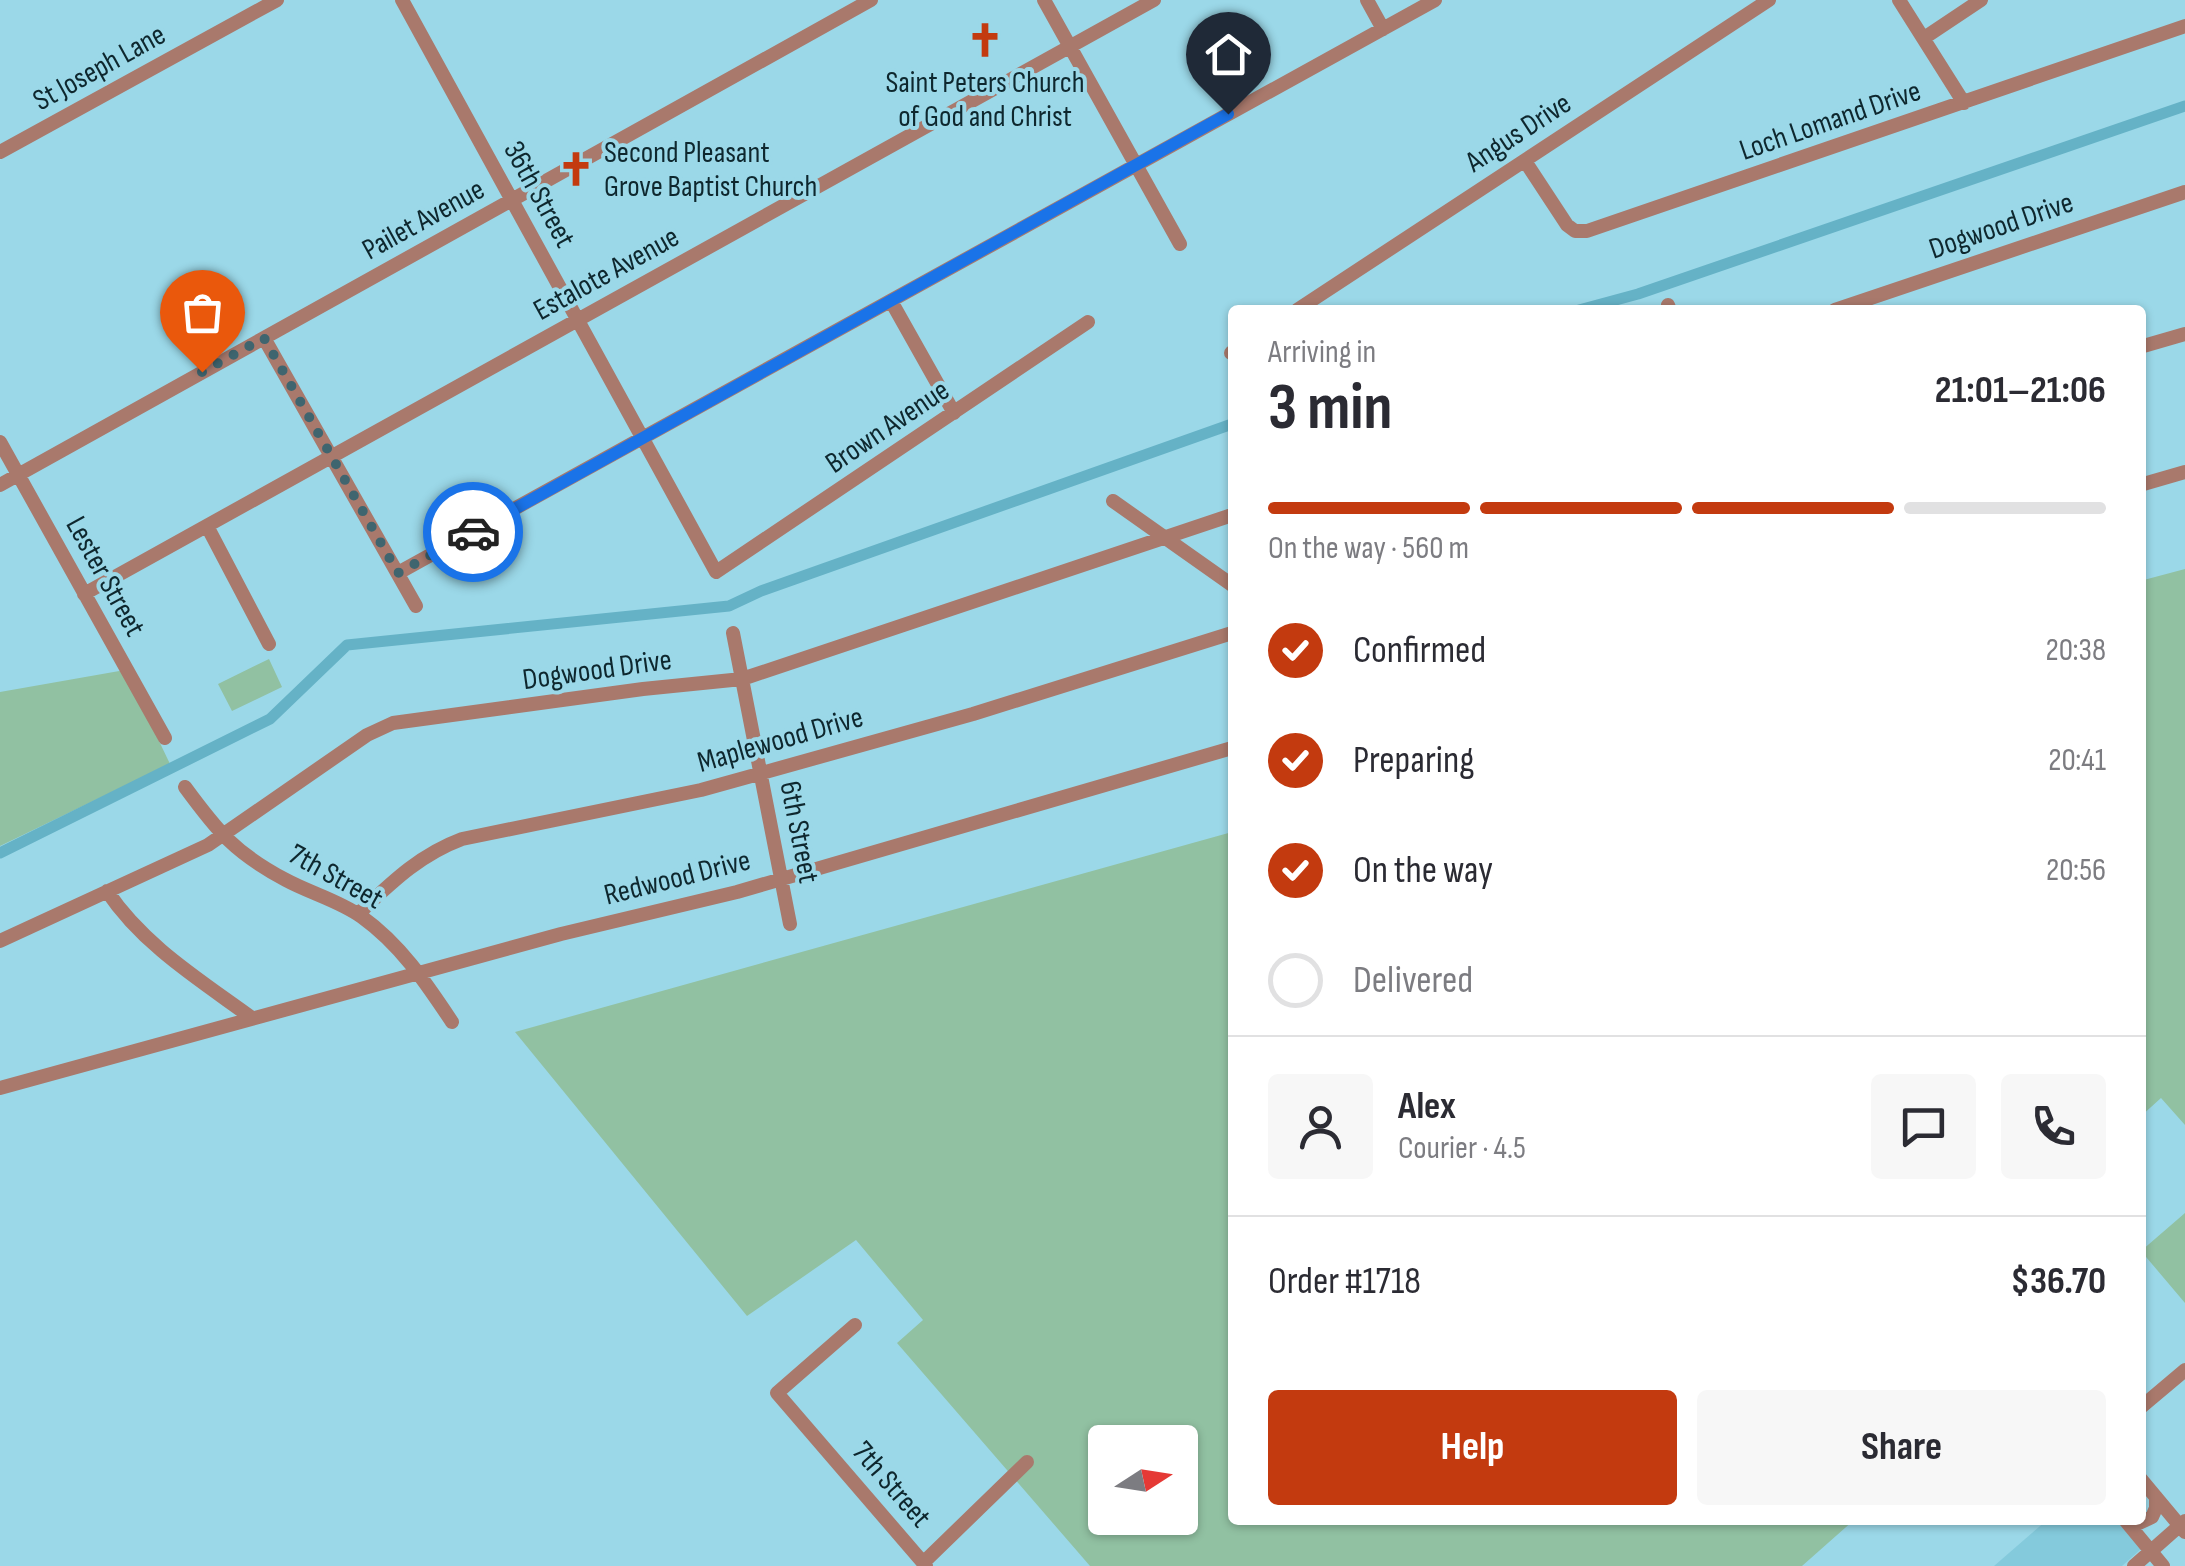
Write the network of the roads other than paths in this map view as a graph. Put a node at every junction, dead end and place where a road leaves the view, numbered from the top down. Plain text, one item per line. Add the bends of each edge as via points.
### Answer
1 (277, 0) edge
2 (402, 0) edge
3 (871, 0) edge
4 (1044, 0) edge
5 (1154, 0) edge
6 (1367, 0) edge
7 (1435, 0) edge
8 (1769, 0) edge
9 (1899, 0) edge
10 (1981, 0) edge
11 (2185, 26) edge
12 (1383, 28) junction
13 (1924, 38) junction
14 (1070, 46) junction
15 (1964, 103) junction
16 (0, 152) edge
17 (1525, 160) junction
18 (1136, 165) junction
19 (2185, 192) edge
20 (512, 201) junction
21 (1180, 244) dead end
22 (891, 301) junction
23 (1305, 305) edge
24 (1850, 305) edge
25 (579, 320) junction
26 (1088, 322) dead end
27 (2185, 334) edge
28 (264, 338) junction
29 (2146, 345) edge
30 (954, 414) junction
31 (643, 440) junction
32 (0, 442) edge
33 (330, 457) junction
34 (2185, 472) edge
35 (18, 474) junction
36 (2146, 483) edge
37 (0, 484) edge
38 (1113, 502) dead end
39 (1228, 516) edge
40 (207, 526) junction
41 (1166, 539) junction
42 (716, 572) joint
43 (398, 573) junction
44 (1228, 582) edge
45 (84, 594) junction
46 (416, 606) dead end
47 (732, 634) dead end
48 (1228, 634) edge
49 (269, 644) dead end
50 (742, 679) junction
51 (165, 738) dead end
52 (1228, 749) edge
53 (760, 773) junction
54 (184, 787) dead end
55 (222, 836) junction
56 (781, 879) junction
57 (107, 891) junction
58 (358, 914) junction
59 (790, 924) dead end
60 (0, 942) edge
61 (419, 973) junction
62 (252, 1018) junction
63 (452, 1022) dead end
64 (0, 1088) edge
65 (855, 1324) dead end
66 (2185, 1370) edge
67 (2146, 1403) edge
68 (1027, 1462) dead end
69 (2146, 1485) edge
70 (2156, 1497) junction
71 (2146, 1520) edge
72 (2129, 1525) edge
73 (2183, 1526) edge
74 (2150, 1552) junction
75 (924, 1565) edge
76 (2134, 1566) edge
77 (2163, 1566) edge

1 - 16 street, St Joseph Lane
2 - 20 street, 36th Street
3 - 20 street, Pailet Avenue
4 - 14 street
5 - 14 street, Estalote Avenue
6 - 12 street
7 - 12 street
8 - 17 street, Angus Drive
9 - 13 street
10 - 13 street
11 - 15 street, Loch Lomand Drive
12 - 18 street
13 - 15 street
14 - 18 street
14 - 25 street, Estalote Avenue
15 - 17 street, Loch Lomand Drive via 1587,231 1567,225
17 - 23 street, Angus Drive
18 - 21 street
18 - 22 street
19 - 24 street, Dogwood Drive
20 - 25 street, 36th Street
20 - 28 street, Pailet Avenue
22 - 30 street
22 - 31 street
25 - 31 street, 36th Street
25 - 33 street, Estalote Avenue
26 - 30 street, Brown Avenue
27 - 29 street
28 - 33 street
28 - 35 street, Pailet Avenue
30 - 42 street, Brown Avenue
31 - 42 street, 36th Street
31 - 43 street
32 - 35 street, Lester Street
33 - 40 street, Estalote Avenue
33 - 43 street
34 - 36 street
35 - 37 street, Pailet Avenue
35 - 45 street, Lester Street
38 - 41 street
39 - 41 street, Dogwood Drive
40 - 45 street, Estalote Avenue
40 - 49 street
41 - 44 street
41 - 50 street, Dogwood Drive
43 - 46 street
45 - 51 street, Lester Street
47 - 50 street, 6th Street
48 - 53 street, Maplewood Drive
50 - 53 street, 6th Street
50 - 55 street, Dogwood Drive via 393,723
52 - 56 street, Redwood Drive
53 - 56 street, 6th Street
53 - 58 street, Maplewood Drive via 462,839 412,863
54 - 55 street, 7th Street
55 - 57 street, Dogwood Drive
55 - 58 street, 7th Street via 284,879
56 - 59 street, 6th Street
56 - 61 street, Redwood Drive
57 - 60 street, Dogwood Drive
57 - 62 street via 126,919 179,966
58 - 61 street, 7th Street
61 - 62 street, Redwood Drive
61 - 63 street, 7th Street
62 - 64 street, Redwood Drive
65 - 75 street, 7th Street via 777,1393
66 - 67 street
68 - 75 street
69 - 70 street
70 - 71 street
70 - 73 street
72 - 74 street
73 - 74 street
74 - 76 street
74 - 77 street

